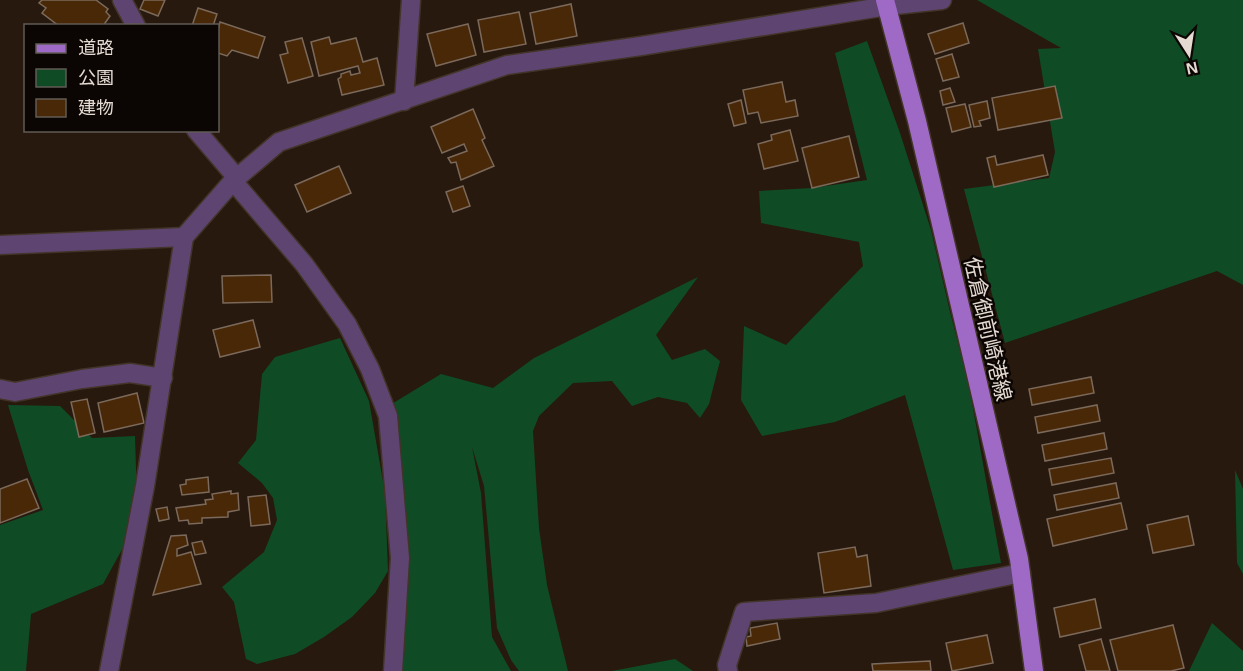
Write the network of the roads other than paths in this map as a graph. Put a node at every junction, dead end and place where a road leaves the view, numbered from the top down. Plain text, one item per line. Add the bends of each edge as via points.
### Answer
1 (122, 0) edge
2 (411, 0) edge
3 (942, 0) edge
4 (886, 3) edge
5 (135, 24) edge
6 (404, 101) junction
7 (198, 132) edge
8 (235, 179) junction
9 (184, 237) junction
10 (0, 245) edge
11 (163, 378) junction
12 (0, 389) edge
13 (1021, 573) junction
14 (109, 671) edge
15 (393, 671) edge
16 (728, 671) edge
17 (1034, 671) edge

1 - 5 street
2 - 6 street
3 - 4 street
4 - 6 street via 507,65
4 - 13 main road, 佐倉御前崎港線
6 - 8 street via 279,142
7 - 8 street
8 - 9 street
8 - 15 street via 304,264 346,324 370,369 388,416 400,558
9 - 10 street
9 - 11 street
11 - 12 street via 130,374 15,392
11 - 14 street
13 - 16 street via 876,603 744,612
13 - 17 main road, 佐倉御前崎港線

